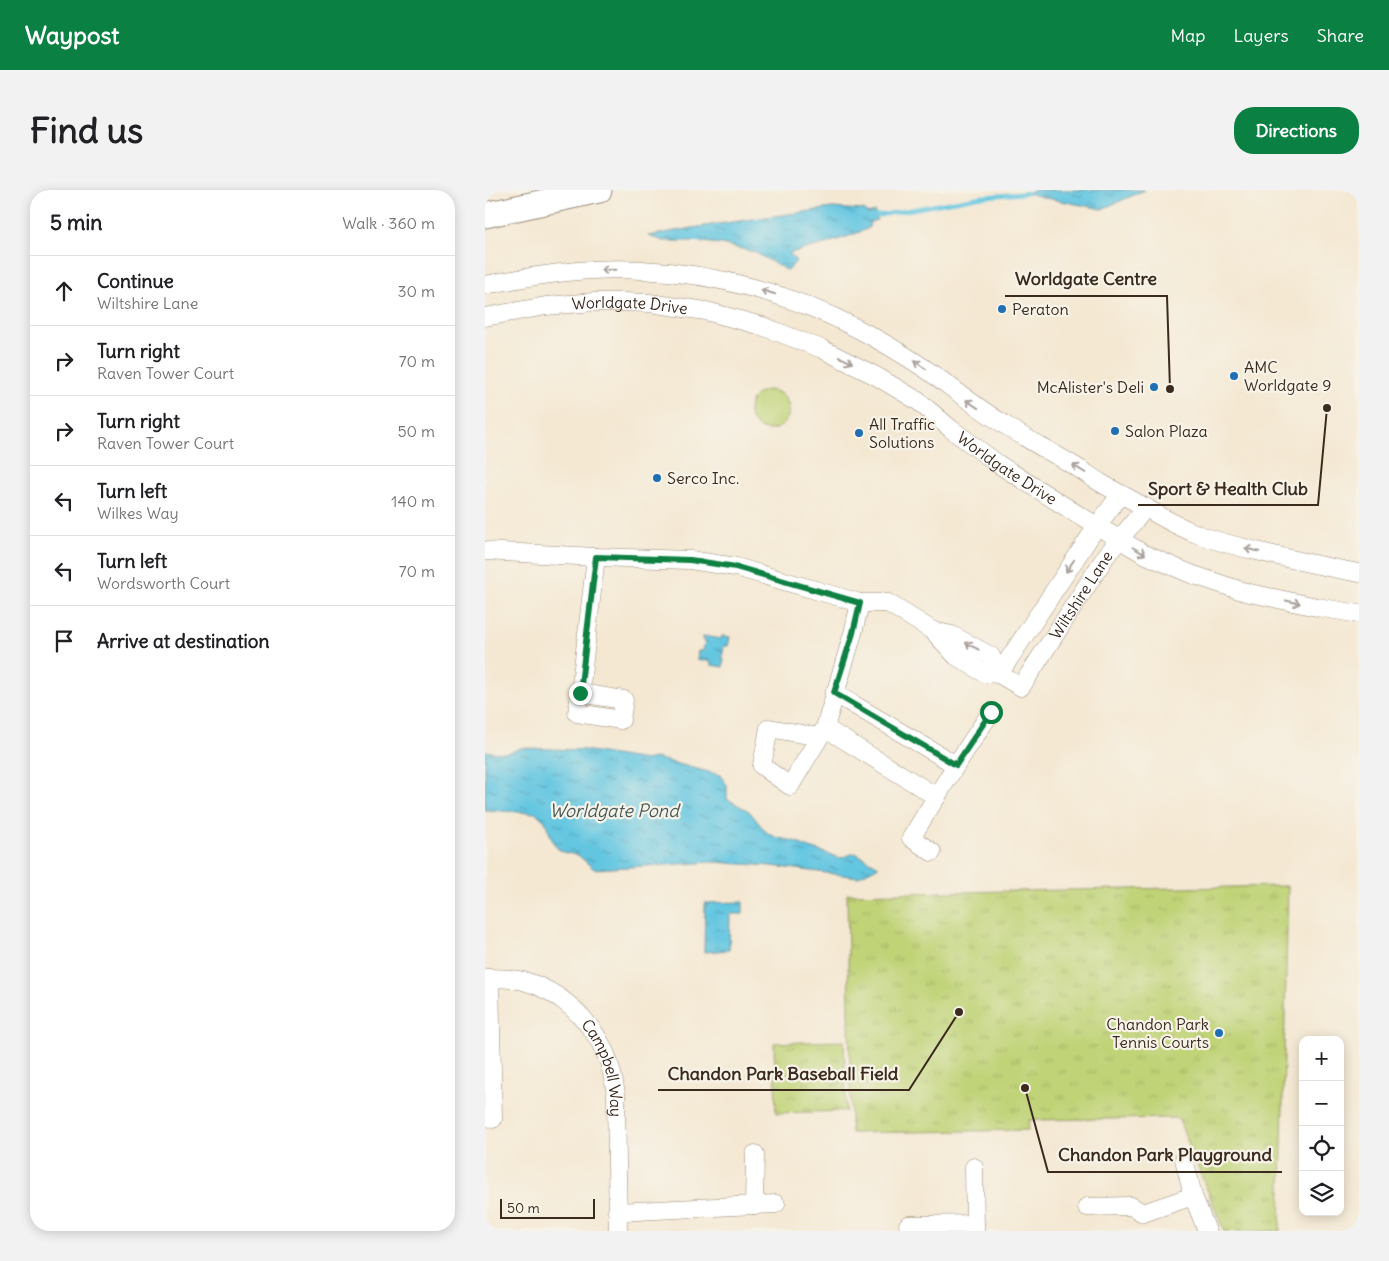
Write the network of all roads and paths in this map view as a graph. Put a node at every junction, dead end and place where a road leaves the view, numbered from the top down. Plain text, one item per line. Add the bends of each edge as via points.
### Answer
1 (599, 190) edge
2 (485, 215) edge
3 (485, 285) edge
4 (485, 317) edge
5 (1121, 494) junction
6 (1146, 508) junction
7 (1097, 526) junction
8 (1120, 539) junction
9 (485, 551) edge
10 (596, 557) junction
11 (1359, 573) edge
12 (860, 603) junction
13 (1359, 614) edge
14 (999, 674) junction
15 (580, 693) dead end
16 (834, 693) junction
17 (991, 712) dead end
18 (956, 765) junction
19 (937, 797) junction
20 (931, 852) dead end
21 (488, 978) edge
22 (488, 1069) edge
23 (493, 1119) dead end
24 (755, 1154) dead end
25 (1184, 1159) dead end
26 (974, 1167) dead end
27 (1193, 1196) junction
28 (776, 1204) dead end
29 (754, 1205) junction
30 (1087, 1207) dead end
31 (617, 1212) junction
32 (908, 1225) dead end
33 (975, 1227) edge
34 (618, 1231) edge
35 (1207, 1231) edge

1 - 2 highway
5 -> 3 street, Worldgate Drive via 1001,423 894,349 814,309 768,292 680,273 641,270 564,273
4 -> 7 street, Worldgate Drive via 545,306 623,302 706,311 762,326 822,349 918,401 998,464
5 - 6 street, Worldgate Drive
5 - 7 street, Wiltshire Lane
6 - 8 street, Wiltshire Lane
11 -> 6 street, Worldgate Drive via 1221,542 1179,526
7 - 8 street, Worldgate Drive
7 -> 14 street, Wiltshire Lane
8 -> 13 street, Worldgate Drive via 1191,574 1245,592
8 - 14 street, Wiltshire Lane via 1021,687
9 - 10 street
10 - 12 street via 690,560 736,567
10 - 15 street
12 - 14 street via 888,603 933,631 956,656 985,673
12 - 16 street
16 - 18 street
16 - 19 street via 822,732
17 - 18 street
18 - 19 street
19 - 20 street via 911,838
21 - 22 street
21 - 31 street, Campbell Way via 524,981 557,996 587,1022 598,1039 607,1056 616,1094
22 - 23 street
24 - 29 street
25 - 27 street
26 - 33 street
27 - 30 street via 1143,1213 1131,1206
27 - 35 street
28 - 29 street
29 - 31 street
31 - 34 street, Campbell Way
32 - 33 street

